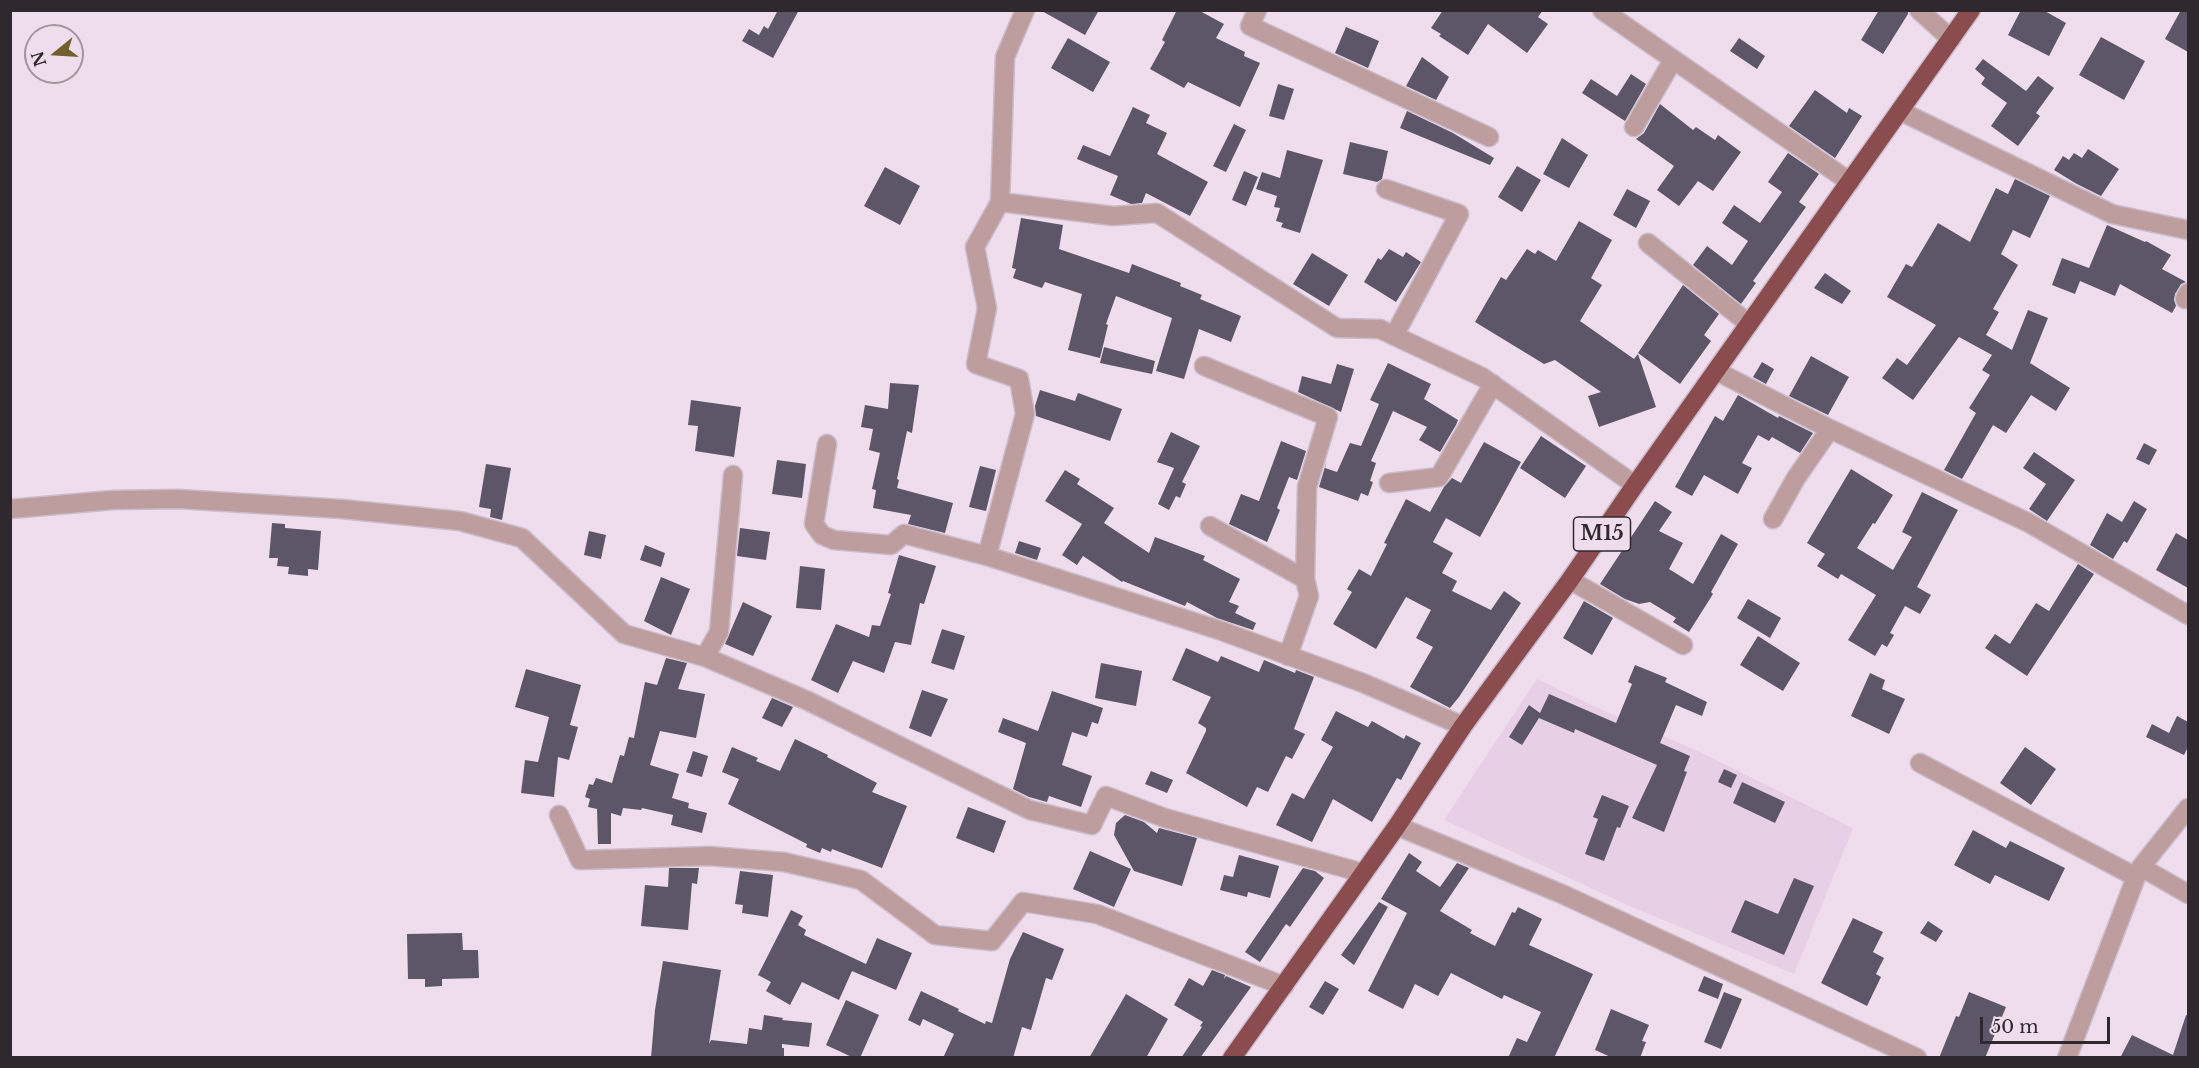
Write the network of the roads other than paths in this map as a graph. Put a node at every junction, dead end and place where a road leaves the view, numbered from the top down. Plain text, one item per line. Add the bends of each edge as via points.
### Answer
1 (1024, 10) edge
2 (1257, 10) edge
3 (1602, 10) edge
4 (1920, 10) edge
5 (1971, 10) edge
6 (1951, 39) junction
7 (1673, 60) junction
8 (1900, 111) junction
9 (1634, 126) dead end
10 (1489, 137) dead end
11 (1850, 182) junction
12 (1386, 189) dead end
13 (1000, 202) junction
14 (2188, 230) edge
15 (1648, 243) dead end
16 (1749, 324) junction
17 (1394, 336) junction
18 (1204, 366) dead end
19 (1716, 371) junction
20 (1493, 384) junction
21 (1830, 429) junction
22 (827, 444) dead end
23 (733, 475) dead end
24 (1389, 483) dead end
25 (1635, 484) junction
26 (10, 509) edge
27 (1773, 519) dead end
28 (1210, 526) dead end
29 (987, 556) junction
30 (1305, 579) junction
31 (1570, 580) junction
32 (2188, 615) edge
33 (1683, 645) dead end
34 (1288, 656) junction
35 (705, 657) junction
36 (1463, 726) junction
37 (1920, 763) dead end
38 (2188, 808) edge
39 (559, 815) dead end
40 (1397, 826) junction
41 (2139, 872) junction
42 (1363, 873) junction
43 (2188, 894) edge
44 (1284, 986) junction
45 (1232, 1058) edge
46 (1917, 1058) edge
47 (2067, 1058) edge

1 - 13 street via 1005,57
2 - 10 street via 1250,26
3 - 7 street
4 - 6 street
5 - 6 highway, M15
6 - 8 highway, M15
7 - 9 street
7 - 11 street
8 - 11 highway, M15
8 - 14 street via 2112,213
11 - 16 highway, M15
12 - 17 street via 1459,214
13 - 17 street via 1113,216 1157,213 1337,328 1380,329
13 - 29 street via 975,247 987,308 976,364 1019,379 1025,414
15 - 16 street
16 - 19 highway, M15
17 - 20 street
18 - 30 street via 1328,417 1307,486
19 - 21 street
19 - 25 highway, M15
20 - 24 street via 1439,477
20 - 25 street
21 - 27 street
21 - 32 street via 2030,523
22 - 29 street via 814,524 822,535 834,540 891,545 904,534
23 - 35 street via 719,632
25 - 31 highway, M15
26 - 35 street via 178,499 342,508 460,521 522,538 624,634
28 - 30 street
29 - 34 street
30 - 34 street via 1308,596
31 - 33 street
31 - 36 highway, M15
34 - 36 street via 1363,682
35 - 42 street via 808,701 1030,810 1092,825 1106,796 1165,818
36 - 40 highway, M15
37 - 41 street
38 - 41 street
39 - 44 street via 580,860 710,856 784,862 861,880 934,935 992,941 1023,903 1097,914
40 - 42 highway, M15
40 - 46 street via 1573,899
41 - 43 street
41 - 47 street
42 - 44 highway, M15
44 - 45 highway, M15

